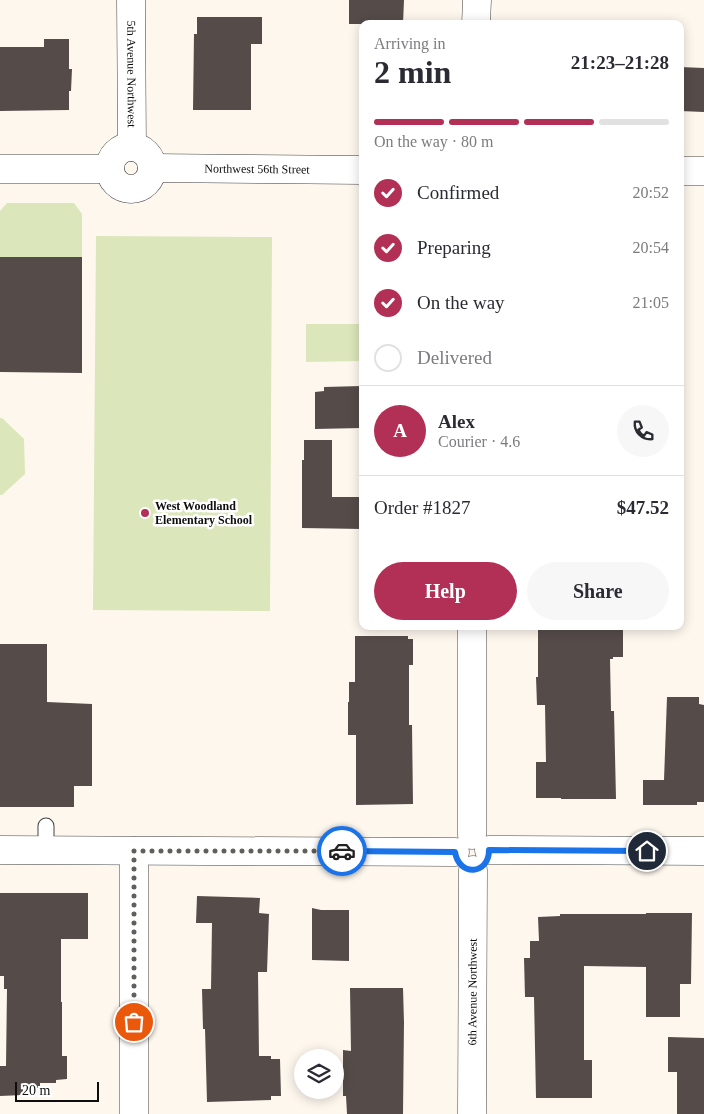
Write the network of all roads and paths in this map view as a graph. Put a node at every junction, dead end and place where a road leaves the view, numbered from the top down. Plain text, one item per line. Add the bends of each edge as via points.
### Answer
1 (130, 0) edge
2 (477, 0) edge
3 (476, 20) edge
4 (132, 147) junction
5 (152, 168) junction
6 (0, 169) edge
7 (110, 169) junction
8 (359, 170) edge
9 (684, 171) edge
10 (704, 171) edge
11 (472, 630) edge
12 (0, 850) edge
13 (134, 851) junction
14 (472, 852) junction
15 (704, 852) edge
16 (134, 1114) edge
17 (472, 1114) edge

1 - 4 street, 5th Avenue Northwest
2 - 3 street
4 - 5 street via 149,157
4 - 7 street via 115,154
5 - 7 street via 146,182 134,189 127,189 114,181
5 - 8 street, Northwest 56th Street
6 - 7 street
9 - 10 street
11 - 14 street, 6th Avenue Northwest
12 - 13 street via 46,838
13 - 14 street
13 - 16 street
14 - 15 street
14 - 17 street, 6th Avenue Northwest

